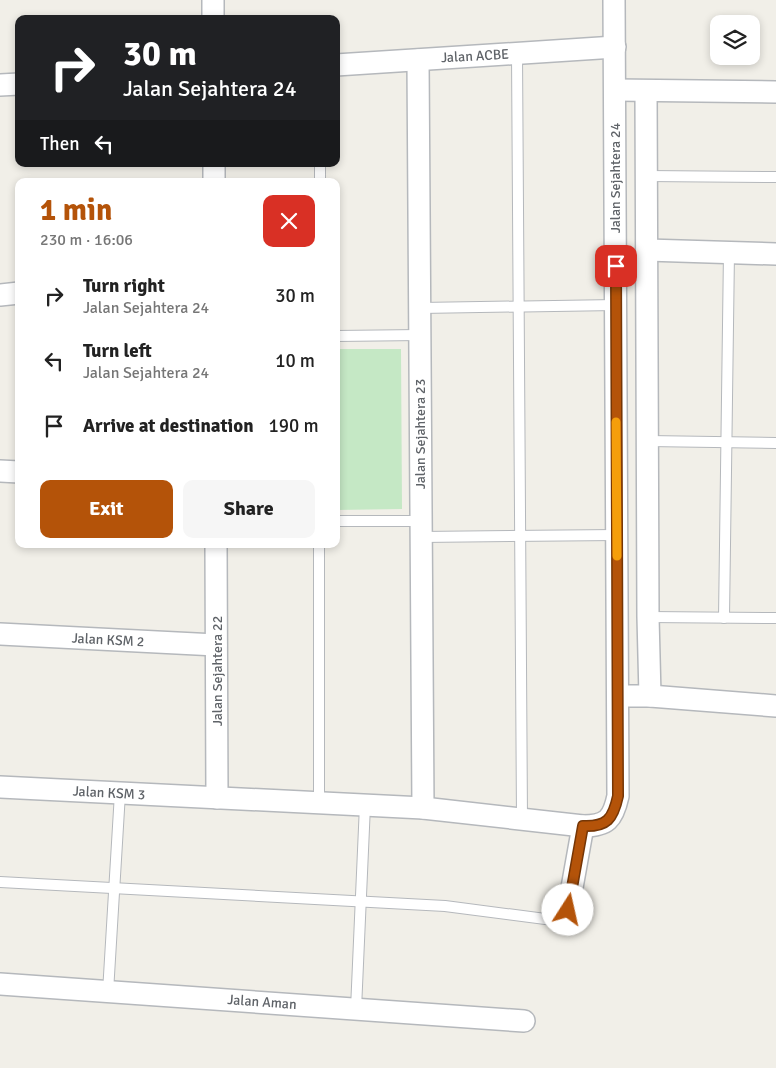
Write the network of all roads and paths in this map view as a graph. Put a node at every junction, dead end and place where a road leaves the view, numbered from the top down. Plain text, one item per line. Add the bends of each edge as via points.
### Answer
1 (213, 0) edge
2 (614, 0) edge
3 (213, 15) edge
4 (614, 47) junction
5 (517, 54) junction
6 (418, 60) junction
7 (340, 65) edge
8 (15, 84) edge
9 (0, 85) edge
10 (615, 90) junction
11 (646, 90) junction
12 (776, 92) edge
13 (646, 176) junction
14 (776, 177) edge
15 (647, 250) junction
16 (729, 252) junction
17 (776, 254) edge
18 (0, 294) edge
19 (15, 294) edge
20 (616, 305) junction
21 (518, 307) junction
22 (420, 308) junction
23 (340, 336) edge
24 (420, 336) junction
25 (648, 441) junction
26 (726, 442) junction
27 (776, 443) edge
28 (0, 471) edge
29 (15, 472) edge
30 (340, 521) edge
31 (421, 529) junction
32 (617, 535) junction
33 (520, 536) junction
34 (216, 548) edge
35 (319, 548) edge
36 (648, 617) junction
37 (724, 618) junction
38 (776, 618) edge
39 (0, 634) edge
40 (216, 646) junction
41 (618, 696) junction
42 (650, 696) junction
43 (776, 706) edge
44 (0, 787) edge
45 (120, 793) junction
46 (217, 798) junction
47 (319, 803) junction
48 (365, 805) junction
49 (423, 808) junction
50 (522, 819) junction
51 (583, 826) junction
52 (0, 882) edge
53 (115, 888) junction
54 (362, 902) junction
55 (563, 919) joint
56 (0, 984) edge
57 (108, 992) junction
58 (356, 1009) junction
59 (524, 1021) dead end

1 - 3 street
2 - 4 street, Jalan Sejahtera 24
4 - 5 street, Jalan ACBE
4 - 10 street, Jalan Sejahtera 24
5 - 6 street, Jalan ACBE
5 - 21 lane
6 - 7 street, Jalan ACBE
6 - 22 street, Jalan Sejahtera 23
8 - 9 street
10 - 11 street
10 - 20 street, Jalan Sejahtera 24
11 - 12 street
11 - 13 street
13 - 14 lane
13 - 15 street
15 - 16 street
15 - 25 street
16 - 17 street
16 - 26 lane
18 - 19 street
20 - 21 lane
20 - 32 street, Jalan Sejahtera 24
21 - 22 lane
21 - 33 lane
22 - 24 street, Jalan Sejahtera 23
23 - 24 lane
24 - 31 street, Jalan Sejahtera 23
25 - 26 lane
25 - 36 street
26 - 27 lane
26 - 37 lane
28 - 29 street
30 - 31 lane
31 - 33 lane
31 - 49 street, Jalan Sejahtera 23
32 - 33 lane
32 - 41 street, Jalan Sejahtera 24
33 - 50 lane
34 - 40 street, Jalan Sejahtera 22
35 - 47 lane
36 - 37 lane
36 - 42 street
37 - 38 lane
39 - 40 street, Jalan KSM 2
40 - 46 street, Jalan Sejahtera 22
41 - 42 street
41 - 51 street, Jalan Sejahtera 24 via 616,808 603,824
42 - 43 street
44 - 45 street, Jalan KSM 3
45 - 46 street, Jalan KSM 3
45 - 53 lane
46 - 47 street, Jalan KSM 3
47 - 48 street, Jalan KSM 3
48 - 49 street, Jalan KSM 3
48 - 54 lane
49 - 50 street, Jalan Sejahtera 24
50 - 51 street, Jalan Sejahtera 24
51 - 55 street via 568,910
52 - 53 lane
53 - 54 lane
53 - 57 lane
54 - 55 lane via 444,906
54 - 58 lane
56 - 57 street, Jalan Aman
57 - 58 street, Jalan Aman
58 - 59 street, Jalan Aman

